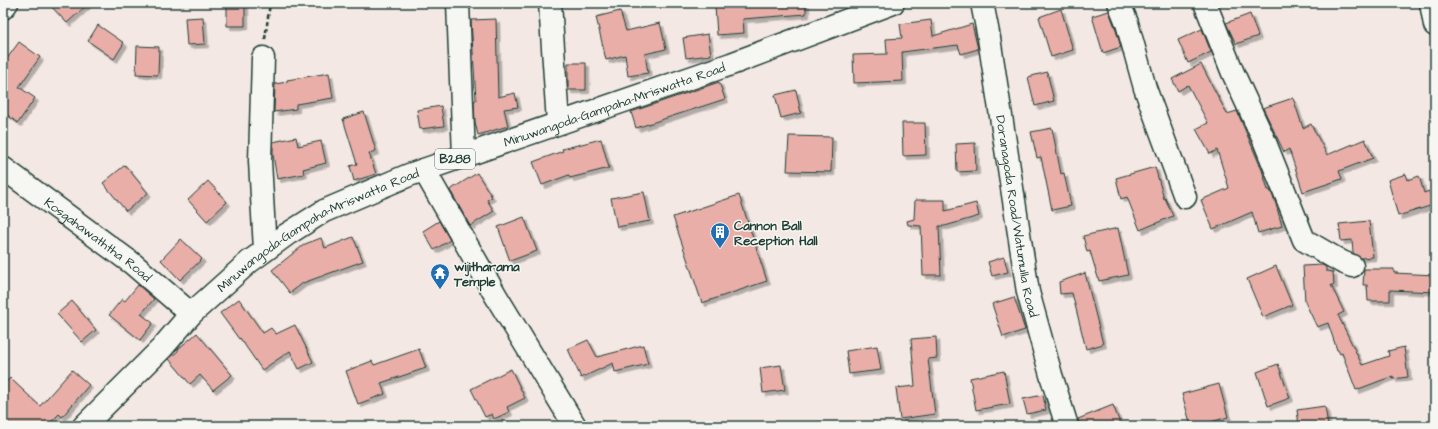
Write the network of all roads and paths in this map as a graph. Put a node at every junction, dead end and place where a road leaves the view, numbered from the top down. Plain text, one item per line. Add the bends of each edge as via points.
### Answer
1 (270, 3) edge
2 (458, 3) edge
3 (550, 3) edge
4 (893, 3) edge
5 (982, 3) edge
6 (1119, 3) edge
7 (1204, 3) edge
8 (1431, 3) edge
9 (1435, 25) edge
10 (263, 58) joint
11 (558, 124) junction
12 (464, 156) junction
13 (3, 168) edge
14 (424, 170) junction
15 (1185, 197) dead end
16 (265, 250) junction
17 (1352, 266) dead end
18 (191, 314) junction
19 (84, 426) edge
20 (575, 426) edge
21 (1067, 426) edge

1 - 10 path
2 - 12 street
3 - 11 street
4 - 11 street, Minuwangoda-Gampaha-Mriswatta Road / B288 via 731,64
5 - 21 street, Doranagoda Road/Watumulla Road via 1028,292
6 - 15 street via 1145,88
7 - 17 street via 1264,140 1304,240
8 - 9 street
10 - 16 street via 260,161
11 - 12 street, Minuwangoda-Gampaha-Mriswatta Road / B288
12 - 14 street, Minuwangoda-Gampaha-Mriswatta Road / B288
13 - 18 street, Kosgahawaththa Road via 133,264
14 - 16 street, Minuwangoda-Gampaha-Mriswatta Road / B288 via 324,211
14 - 20 street
16 - 18 street, Minuwangoda-Gampaha-Mriswatta Road / B288
18 - 19 street, Minuwangoda-Gampaha-Mriswatta Road / B288 via 161,349

